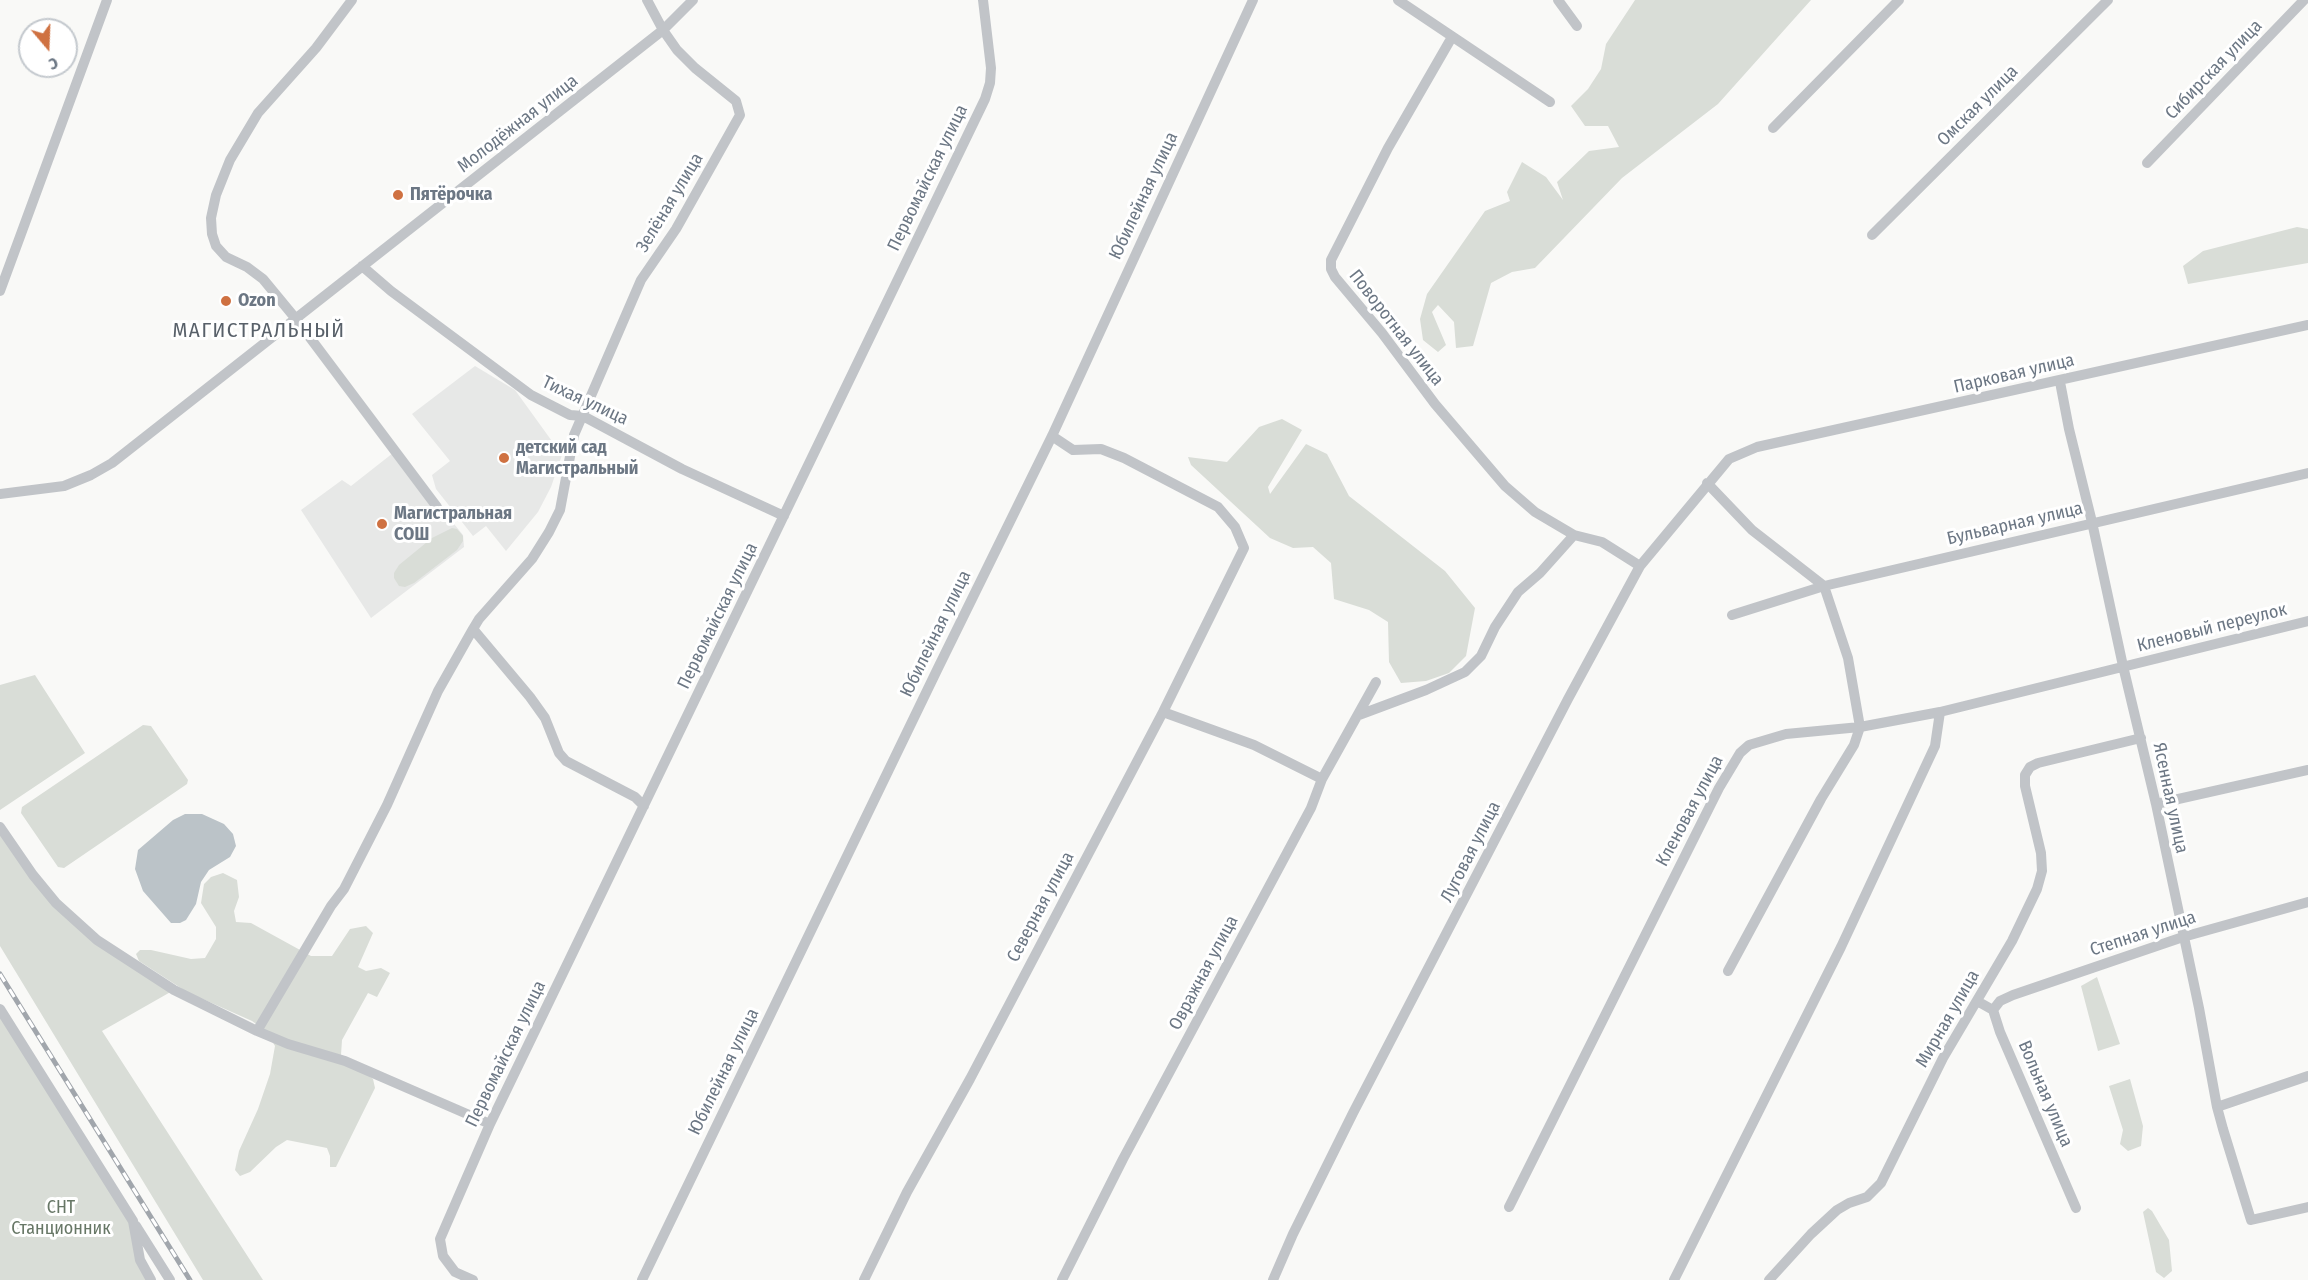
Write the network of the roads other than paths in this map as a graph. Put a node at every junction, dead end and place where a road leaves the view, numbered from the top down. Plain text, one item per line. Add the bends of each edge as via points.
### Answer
1 (106, 0) edge
2 (352, 0) edge
3 (647, 0) edge
4 (693, 0) edge
5 (982, 0) edge
6 (1253, 0) edge
7 (1398, 0) edge
8 (1558, 0) edge
9 (1899, 0) edge
10 (2108, 0) edge
11 (2304, 0) edge
12 (1577, 26) dead end
13 (663, 30) junction
14 (1452, 37) junction
15 (1550, 102) dead end
16 (1773, 128) dead end
17 (2147, 163) dead end
18 (1872, 235) dead end
19 (362, 266) junction
20 (0, 291) edge
21 (296, 319) junction
22 (2308, 325) edge
23 (2060, 382) junction
24 (583, 416) junction
25 (1052, 436) junction
26 (1729, 459) joint
27 (2308, 473) edge
28 (1707, 483) junction
29 (0, 494) edge
30 (437, 507) dead end
31 (784, 516) junction
32 (2092, 522) junction
33 (1574, 535) junction
34 (1640, 566) junction
35 (1824, 586) junction
36 (1732, 615) dead end
37 (2308, 621) edge
38 (473, 629) junction
39 (2123, 666) junction
40 (1376, 682) dead end
41 (1163, 712) junction
42 (1940, 712) junction
43 (1359, 715) junction
44 (1860, 727) junction
45 (2140, 738) junction
46 (2308, 770) edge
47 (1322, 779) junction
48 (2157, 804) junction
49 (644, 806) junction
50 (0, 827) edge
51 (2308, 902) edge
52 (2183, 937) junction
53 (1728, 971) dead end
54 (1977, 1001) junction
55 (0, 1009) edge
56 (1993, 1010) junction
57 (257, 1032) junction
58 (2308, 1076) edge
59 (2217, 1107) junction
60 (490, 1124) junction
61 (1509, 1207) dead end
62 (2076, 1208) dead end
63 (2308, 1208) edge
64 (133, 1221) junction
65 (152, 1280) edge
66 (170, 1280) edge
67 (472, 1280) edge
68 (642, 1280) edge
69 (864, 1280) edge
70 (1062, 1280) edge
71 (1273, 1280) edge
72 (1674, 1280) edge
73 (1769, 1280) edge

1 - 20 street
2 - 21 street via 316,48 258,113 230,160 211,218 216,246 226,258 263,279
3 - 13 street, Зелёная улица
4 - 13 street, Молодёжная улица
5 - 31 street, Первомайская улица via 991,68 985,99
6 - 25 street, Юбилейная улица
7 - 14 street
8 - 12 street
9 - 16 street
10 - 18 street, Омская улица
11 - 17 street, Сибирская улица
13 - 19 street, Молодёжная улица
13 - 24 street, Зелёная улица via 695,68 736,102 740,116 676,229 641,280
14 - 15 street
14 - 33 street, Поворотная улица via 1388,148 1331,260 1331,269 1435,404 1505,486 1535,512
19 - 21 street, Молодёжная улица
19 - 24 street, Тихая улица via 531,395 570,415
21 - 29 street, Молодёжная улица via 112,463 64,486
21 - 30 street
22 - 23 street, Парковая улица
23 - 26 street, Парковая улица via 1757,447
23 - 32 street, Ясенная улица
24 - 31 street, Тихая улица via 682,469
24 - 38 street, Зелёная улица via 574,435 560,510 549,532 532,560
25 - 41 street, Северная улица via 1073,450 1101,449 1124,458 1218,507 1235,527 1244,548
25 - 68 street, Юбилейная улица
26 - 28 street, Луговая улица
27 - 32 street, Бульварная улица
28 - 34 street, Луговая улица
28 - 35 street via 1752,530
31 - 49 street, Первомайская улица
32 - 35 street, Бульварная улица
32 - 39 street, Ясенная улица
33 - 34 street, Поворотная улица via 1602,542
33 - 43 street via 1518,592 1481,656 1465,672
34 - 71 street, Луговая улица via 1353,1113
35 - 36 street, Бульварная улица
35 - 44 street via 1848,658
37 - 39 street, Кленовый переулок
38 - 49 street via 545,718 558,753
38 - 57 street, Зелёная улица via 438,691 344,889
39 - 42 street, Кленовая улица
39 - 45 street, Ясенная улица
40 - 43 street, Овражная улица
41 - 47 street via 1254,745
41 - 69 street, Северная улица
42 - 44 street, Кленовая улица
42 - 72 street via 1935,746 1856,915
43 - 47 street, Овражная улица
44 - 53 street via 1854,745
44 - 61 street, Кленовая улица via 1786,734 1749,745 1740,753
45 - 48 street, Ясенная улица
45 - 54 street, Мирная улица via 2038,763 2025,775 2042,871 2012,941
46 - 48 street
47 - 70 street, Овражная улица via 1311,808
48 - 52 street, Ясенная улица
49 - 60 street, Первомайская улица
50 - 57 street via 56,903 98,940 174,990
51 - 52 street, Степная улица
52 - 56 street, Степная улица via 2013,995
52 - 59 street, Ясенная улица
54 - 56 street
54 - 73 street, Мирная улица via 1943,1058 1881,1183 1867,1197 1837,1210
55 - 64 street
56 - 62 street, Вольная улица
57 - 60 street via 345,1061
58 - 59 street
59 - 63 street, Ясенная улица via 2251,1220
60 - 67 street, Первомайская улица via 440,1239 443,1256 455,1272
64 - 65 street via 140,1260
64 - 66 street

